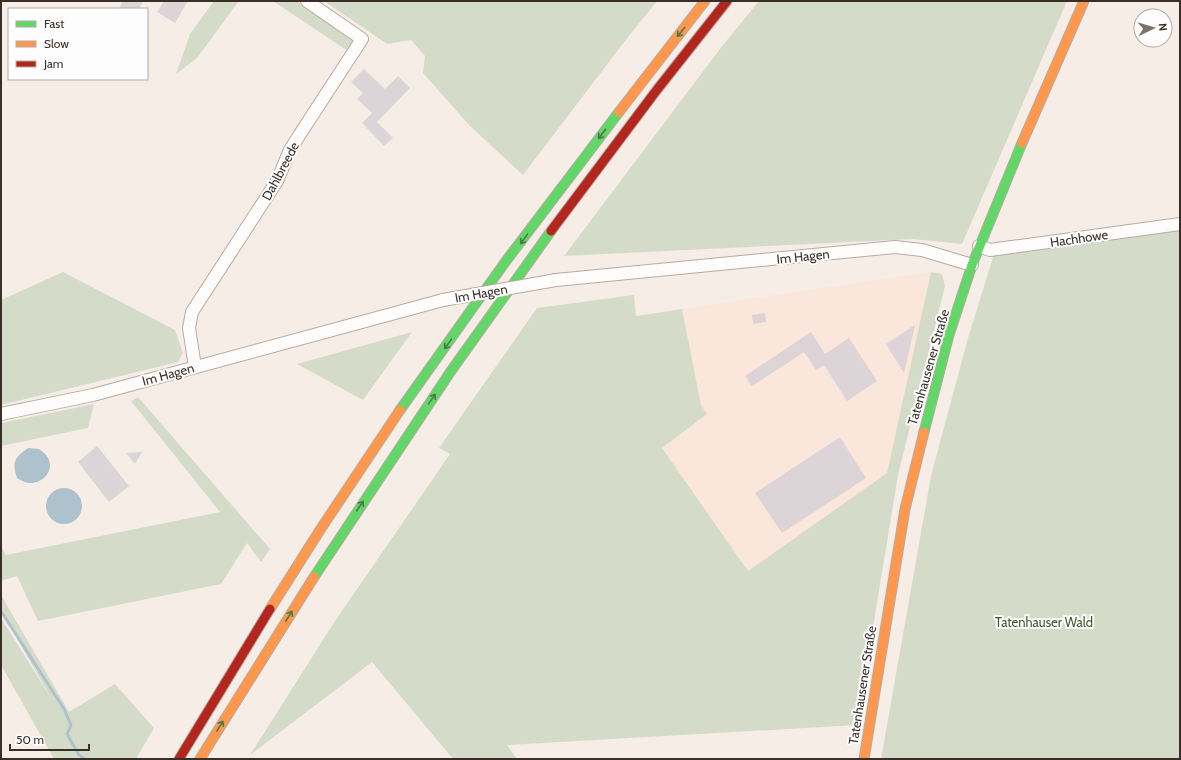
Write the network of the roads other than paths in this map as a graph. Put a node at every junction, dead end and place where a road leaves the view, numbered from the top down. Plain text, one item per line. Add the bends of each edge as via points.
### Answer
1 (307, 1) edge
2 (705, 1) edge
3 (727, 1) edge
4 (1084, 1) edge
5 (1180, 224) edge
6 (979, 246) junction
7 (972, 265) junction
8 (195, 367) junction
9 (1, 414) edge
10 (179, 759) edge
11 (200, 759) edge
12 (864, 759) edge

1 - 8 street, Dahlbreede via 362,39 290,150 277,181 192,312 189,328
2 -> 10 main road via 560,190 409,398 320,531
11 -> 3 main road via 336,541 424,411 574,199
4 - 6 main road, Tatenhausener Straße
5 - 6 street, Hachhowe via 990,250
6 - 7 main road, Tatenhausener Straße
7 - 8 street, Im Hagen, bridge via 922,250 895,247 556,280 443,300
7 - 12 main road, Tatenhausener Straße via 949,335 906,502
8 - 9 street, Im Hagen via 93,395

